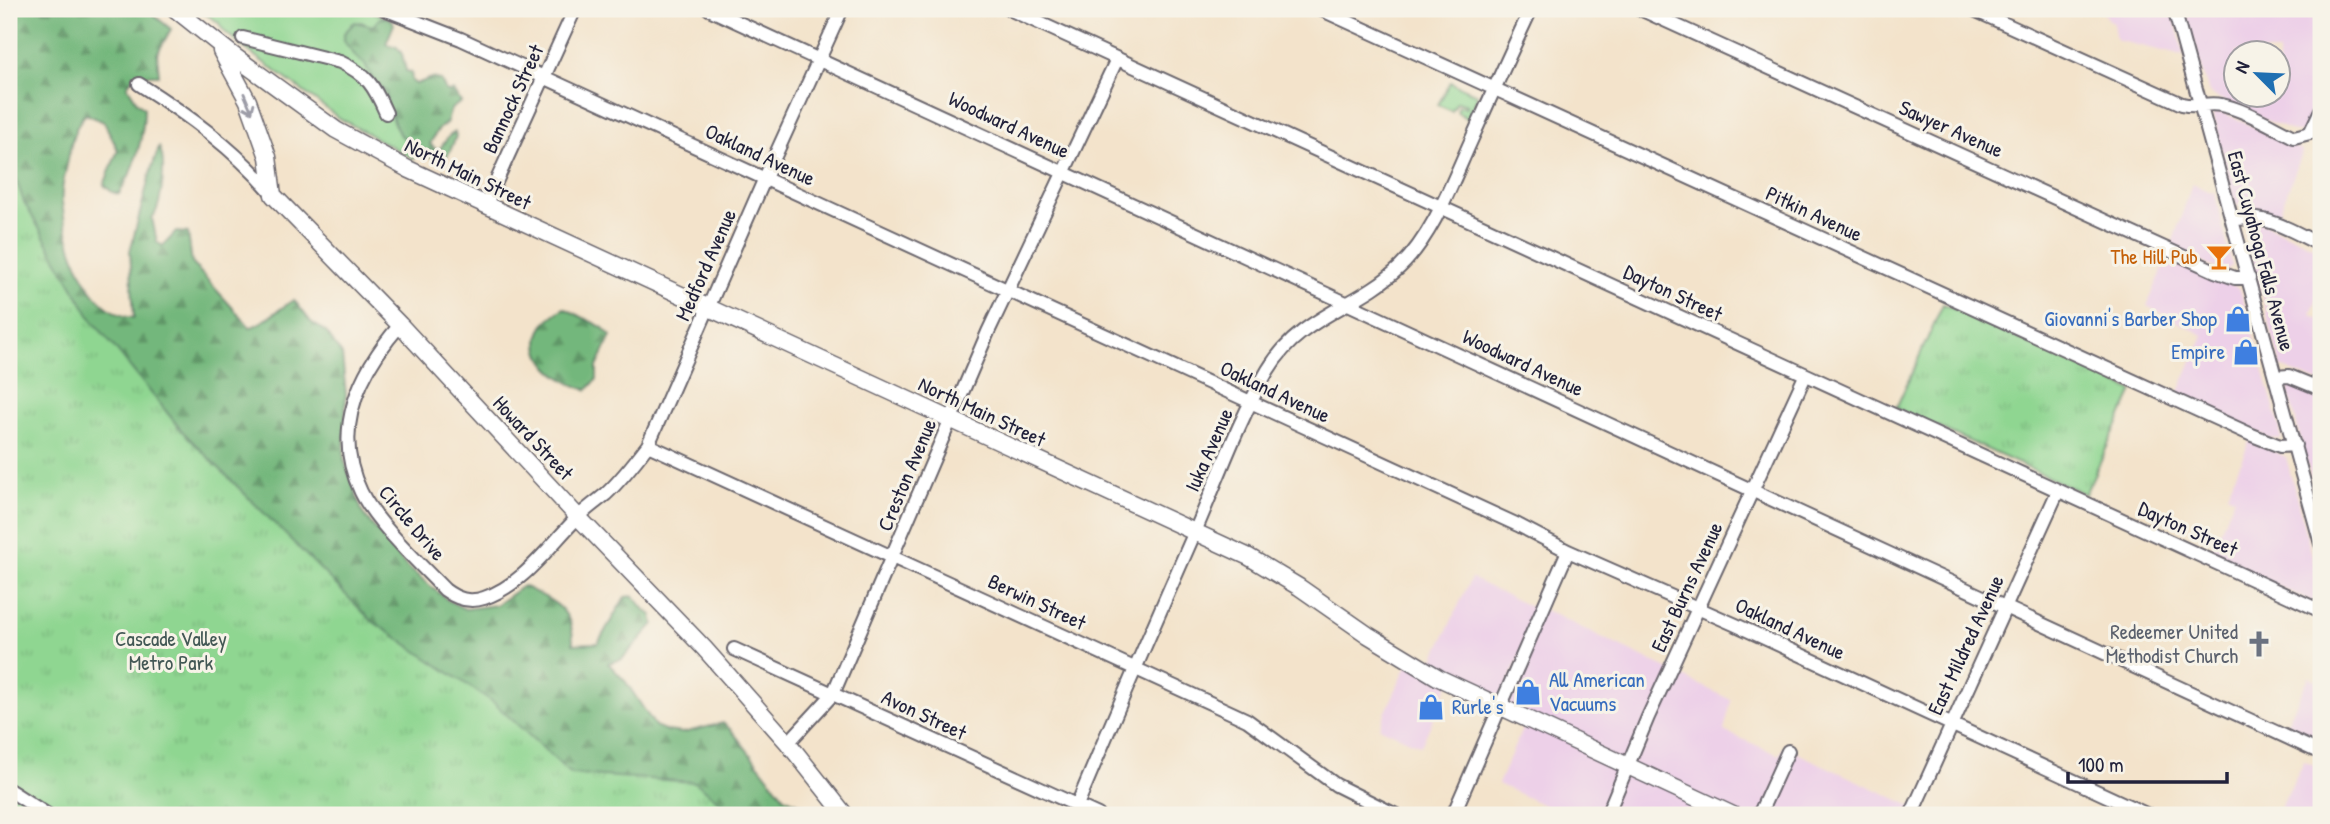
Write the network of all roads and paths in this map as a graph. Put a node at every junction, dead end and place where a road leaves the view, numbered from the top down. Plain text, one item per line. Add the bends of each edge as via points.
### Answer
1 (175, 9) edge
2 (384, 9) edge
3 (575, 9) edge
4 (709, 9) edge
5 (842, 9) edge
6 (1009, 9) edge
7 (1320, 9) edge
8 (1531, 9) edge
9 (1640, 9) edge
10 (1972, 9) edge
11 (2175, 9) edge
12 (243, 38) dead end
13 (217, 42) junction
14 (1117, 59) junction
15 (818, 60) junction
16 (544, 77) junction
17 (139, 83) dead end
18 (1494, 89) junction
19 (2202, 105) junction
20 (2321, 110) edge
21 (386, 113) dead end
22 (1062, 171) junction
23 (765, 178) junction
24 (273, 195) junction
25 (485, 206) junction
26 (1440, 206) junction
27 (2232, 220) junction
28 (2321, 244) edge
29 (2249, 278) junction
30 (1008, 290) junction
31 (1348, 302) junction
32 (707, 309) junction
33 (400, 325) junction
34 (1805, 376) junction
35 (2275, 377) junction
36 (2321, 389) edge
37 (1252, 402) junction
38 (951, 421) junction
39 (648, 445) junction
40 (2295, 445) junction
41 (1753, 491) junction
42 (2058, 491) junction
43 (2315, 496) edge
44 (578, 517) junction
45 (1194, 533) junction
46 (2321, 544) edge
47 (1568, 551) junction
48 (892, 557) junction
49 (2005, 607) junction
50 (1698, 609) junction
51 (2321, 611) edge
52 (734, 649) dead end
53 (1135, 669) junction
54 (833, 694) junction
55 (1499, 707) junction
56 (1951, 724) junction
57 (788, 743) junction
58 (1788, 751) dead end
59 (2321, 753) edge
60 (1628, 766) junction
61 (9, 790) edge
62 (1075, 811) edge
63 (48, 815) edge
64 (845, 815) edge
65 (1097, 815) edge
66 (1396, 815) edge
67 (1453, 815) edge
68 (1607, 815) edge
69 (1733, 815) edge
70 (1759, 815) edge
71 (1910, 815) edge
72 (2148, 815) edge

1 - 13 main road, North Main Street
2 - 16 street, Oakland Avenue
3 - 16 street, Bannock Street
4 - 15 street, Woodward Avenue
5 - 15 street, Medford Avenue
6 - 14 street, Dayton Street
7 - 18 street, Pitkin Avenue
8 - 18 street, Iuka Avenue
9 - 29 street, Sawyer Avenue via 2215,271
10 - 19 street via 2166,98
11 - 19 street, East Cuyahoga Falls Avenue
12 - 21 street via 355,69 369,80
13 -> 24 main road via 256,124 268,157
13 - 25 main road, North Main Street via 336,130
14 - 22 street, Creston Avenue
14 - 26 street, Dayton Street
15 - 22 street, Woodward Avenue
15 - 23 street, Medford Avenue
16 - 23 street, Oakland Avenue
16 - 25 street, Bannock Street
17 - 24 street, Howard Street via 233,152
18 - 26 street, Iuka Avenue
18 - 40 street, Pitkin Avenue via 2257,437 2280,446
19 - 20 street via 2227,106 2294,137 2310,133
19 - 27 street, East Cuyahoga Falls Avenue
22 - 30 street, Creston Avenue
22 - 31 street, Woodward Avenue
23 - 30 street, Oakland Avenue
23 - 32 street, Medford Avenue
24 - 33 main road, Howard Street
25 - 32 main road, North Main Street
26 - 31 street, Iuka Avenue via 1401,266
26 - 34 street, Dayton Street
27 - 28 street via 2266,219
27 - 29 street, East Cuyahoga Falls Avenue
29 - 35 street, East Cuyahoga Falls Avenue
30 - 37 street, Oakland Avenue
30 - 38 street, Creston Avenue
31 - 37 street, Iuka Avenue via 1289,342
31 - 41 street, Woodward Avenue
32 - 38 main road, North Main Street
32 - 39 street, Medford Avenue
33 - 44 main road, Howard Street
33 - 44 street, Circle Drive via 364,376 350,413 348,439 361,494 402,544 445,590 459,599 476,600 508,585
34 - 41 street, East Burns Avenue
34 - 42 street, Dayton Street
35 - 36 street via 2287,375
35 - 40 street, East Cuyahoga Falls Avenue
37 - 45 street, Iuka Avenue
37 - 47 street, Oakland Avenue
38 - 45 main road, North Main Street
38 - 48 street, Creston Avenue
39 - 44 street, Medford Avenue via 625,475
39 - 48 street, Berwin Street
40 - 43 street, East Cuyahoga Falls Avenue
41 - 49 street, Woodward Avenue
41 - 50 street, East Burns Avenue
42 - 49 street, East Mildred Avenue
42 - 51 street, Dayton Street
43 - 46 street, East Cuyahoga Falls Avenue
44 - 57 main road, Howard Street
45 - 53 street, Iuka Avenue
45 - 55 main road, North Main Street via 1270,569 1417,666
47 - 50 street, Oakland Avenue
47 - 55 street
48 - 53 street, Berwin Street
48 - 54 street, Creston Avenue
49 - 56 street, East Mildred Avenue
49 - 59 street, Woodward Avenue
50 - 56 street, Oakland Avenue
50 - 60 street, East Burns Avenue
52 - 54 street, Avon Street
53 - 62 street, Iuka Avenue
53 - 66 street, Berwin Street via 1247,720 1335,785
54 - 57 street, Creston Avenue
54 - 62 street, Avon Street
55 - 60 main road, North Main Street
55 - 67 street
56 - 71 street, East Mildred Avenue
56 - 72 street, Oakland Avenue
57 - 64 main road, Howard Street
58 - 70 street
60 - 68 street, East Burns Avenue
60 - 69 main road, North Main Street
61 - 63 street
62 - 65 street, Avon Street

